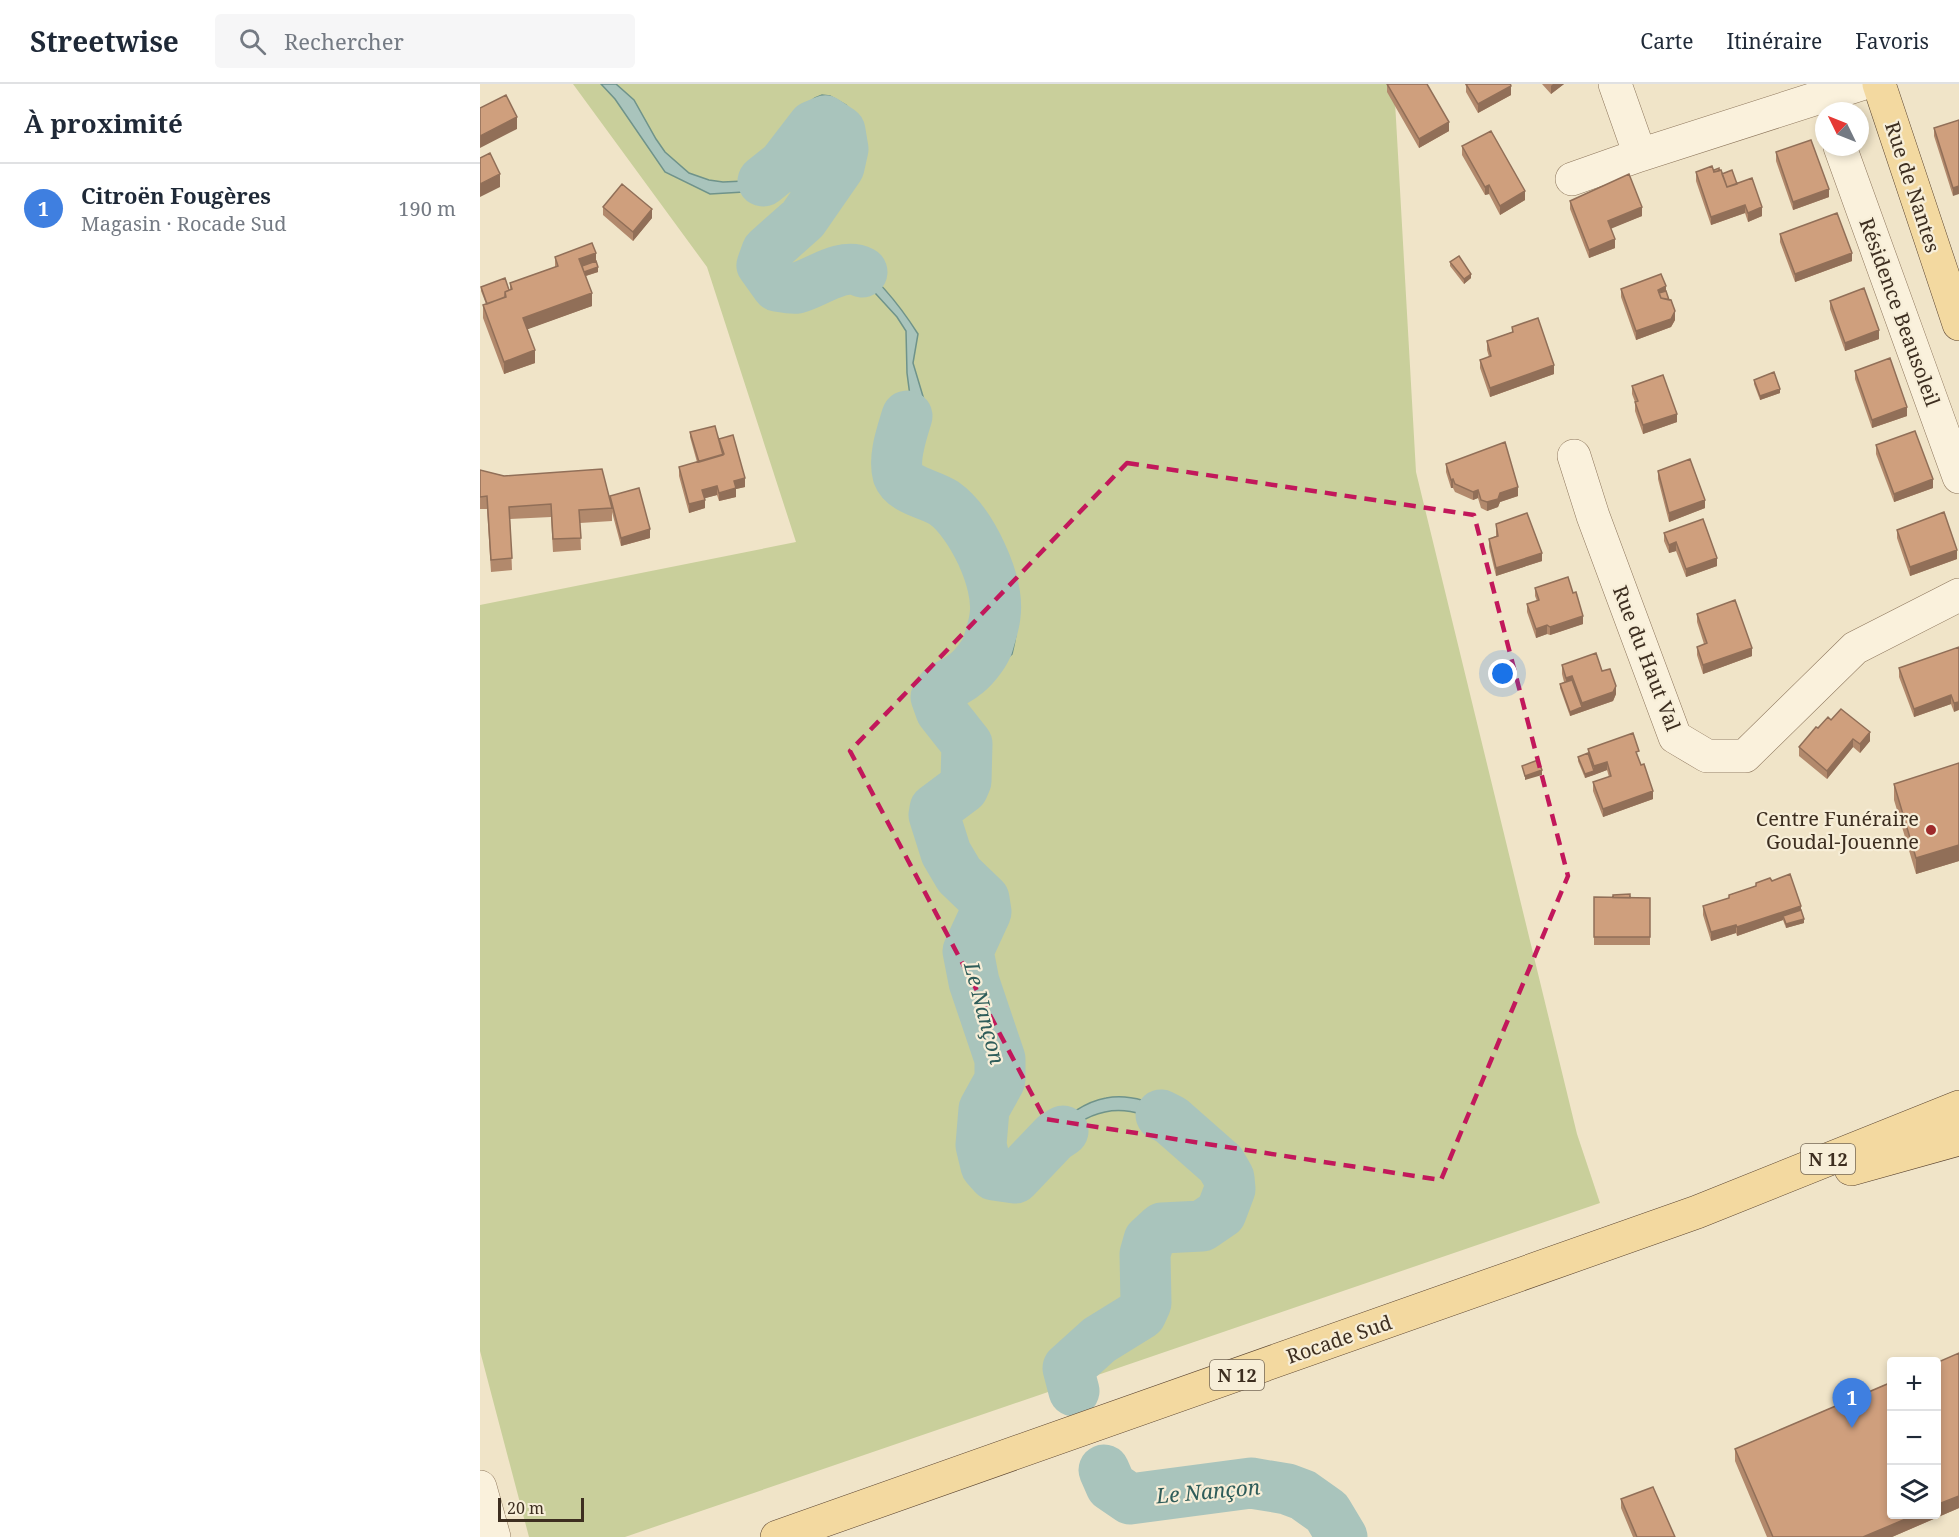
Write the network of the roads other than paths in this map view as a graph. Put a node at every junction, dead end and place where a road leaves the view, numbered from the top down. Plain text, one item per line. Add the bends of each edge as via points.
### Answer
1 (1615, 84) edge
2 (1861, 84) edge
3 (1879, 84) edge
4 (1829, 102) edge
5 (1815, 107) edge
6 (1640, 155) junction
7 (1843, 156) edge
8 (1572, 179) dead end
9 (1959, 324) edge
10 (1574, 456) dead end
11 (1959, 477) edge
12 (1959, 595) edge
13 (1959, 1107) edge
14 (1959, 1139) edge
15 (1697, 1212) junction
16 (480, 1487) edge
17 (494, 1537) edge
18 (777, 1537) edge

1 - 6 street
2 - 4 street
3 - 9 main road, Rue de Nantes
5 - 6 street
6 - 8 street
7 - 11 street, Résidence Beausoleil
10 - 12 street, Rue du Haut Val via 1675,737 1707,756 1745,756 1855,648
13 - 15 main road, Rocade Sud / N 12
14 - 15 main road, Rocade Sud / N 12
15 - 18 main road, Rocade Sud / N 12
16 - 17 street

